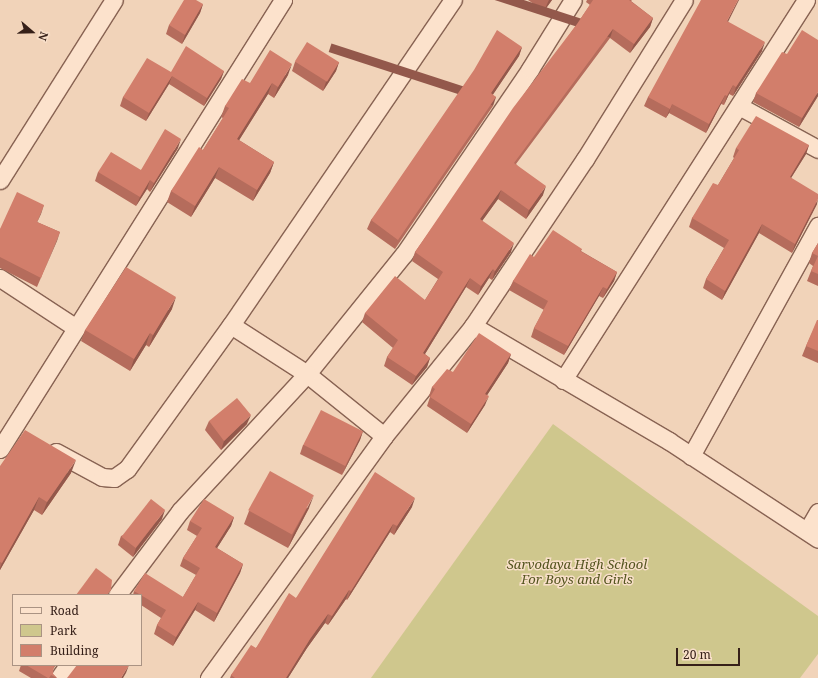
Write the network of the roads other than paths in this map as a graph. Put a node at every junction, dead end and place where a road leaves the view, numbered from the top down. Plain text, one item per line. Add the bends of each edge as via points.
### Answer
1 (114, 0) edge
2 (283, 0) edge
3 (453, 0) edge
4 (573, 0) edge
5 (684, 0) edge
6 (806, 0) edge
7 (739, 106) junction
8 (818, 149) edge
9 (0, 180) edge
10 (818, 226) edge
11 (0, 278) edge
12 (231, 325) junction
13 (474, 326) junction
14 (76, 328) junction
15 (307, 374) junction
16 (564, 380) junction
17 (20, 432) edge
18 (384, 436) junction
19 (0, 449) edge
20 (691, 456) junction
21 (818, 512) edge
22 (812, 535) edge
23 (118, 594) edge
24 (67, 666) edge
25 (59, 678) edge
26 (209, 678) edge

1 - 9 street
2 - 14 street
3 - 12 street
4 - 15 street via 530,69 404,254
5 - 13 street via 585,159
6 - 7 street
7 - 8 street
7 - 16 street
10 - 20 street
11 - 14 street
12 - 15 street
12 - 17 street via 127,469 114,478 102,477
13 - 16 street
13 - 18 street
14 - 17 street
15 - 18 street
15 - 23 street via 180,511
16 - 20 street
17 - 19 street
18 - 26 street
20 - 22 street
21 - 22 street
24 - 25 street

